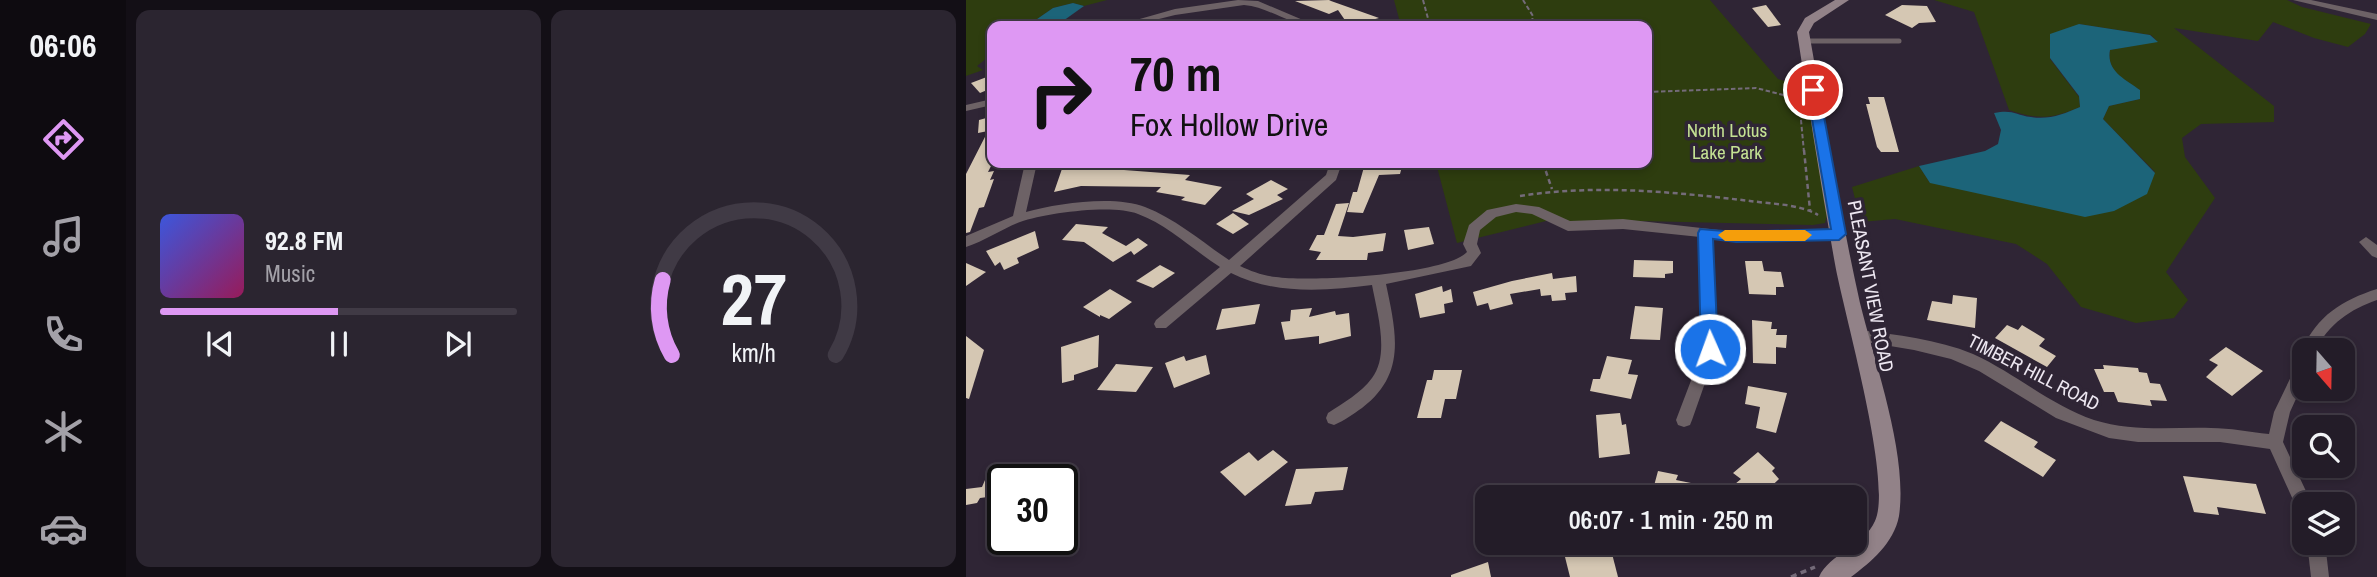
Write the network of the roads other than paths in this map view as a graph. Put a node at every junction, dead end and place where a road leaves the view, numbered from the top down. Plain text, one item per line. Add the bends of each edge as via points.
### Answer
1 (1843, 0) edge
2 (2298, 0) edge
3 (1256, 1) edge
4 (2374, 18) edge
5 (1140, 21) edge
6 (1301, 21) edge
7 (1804, 41) junction
8 (1899, 41) dead end
9 (987, 103) edge
10 (966, 108) edge
11 (1030, 168) edge
12 (1335, 168) edge
13 (1019, 217) junction
14 (1706, 233) junction
15 (1839, 234) junction
16 (966, 242) edge
17 (2366, 242) dead end
18 (2377, 253) edge
19 (1228, 265) junction
20 (1378, 278) junction
21 (2377, 293) edge
22 (1161, 324) dead end
23 (1859, 336) junction
24 (2316, 338) edge
25 (2292, 390) edge
26 (1334, 418) dead end
27 (1684, 420) dead end
28 (2275, 442) junction
29 (2298, 492) edge
30 (2317, 555) edge
31 (1831, 577) edge
32 (2320, 577) edge

1 - 7 street via 1809,21
2 - 4 street
3 - 5 street
3 - 6 street
7 - 8 lane
7 - 15 street, PLEASANT VIEW ROAD
9 - 10 street
11 - 13 street
12 - 19 street via 1332,177 1290,216
13 - 16 street
13 - 19 street via 1100,205 1139,209
14 - 15 street via 1736,237
14 - 20 street via 1623,224 1568,226 1534,210 1516,208 1492,213 1474,228 1470,244 1474,253 1466,262
14 - 27 street via 1710,349
15 - 23 street, PLEASANT VIEW ROAD
17 - 18 street
19 - 20 street via 1256,279 1314,286
19 - 22 street
20 - 26 street via 1388,366 1364,397
21 - 24 street via 2327,319
23 - 28 street, TIMBER HILL ROAD via 1914,343 1965,358 2062,415 2097,428
23 - 31 street, PLEASANT VIEW ROAD via 1891,495 1886,522 1872,543
25 - 28 street
28 - 29 street
30 - 32 street

